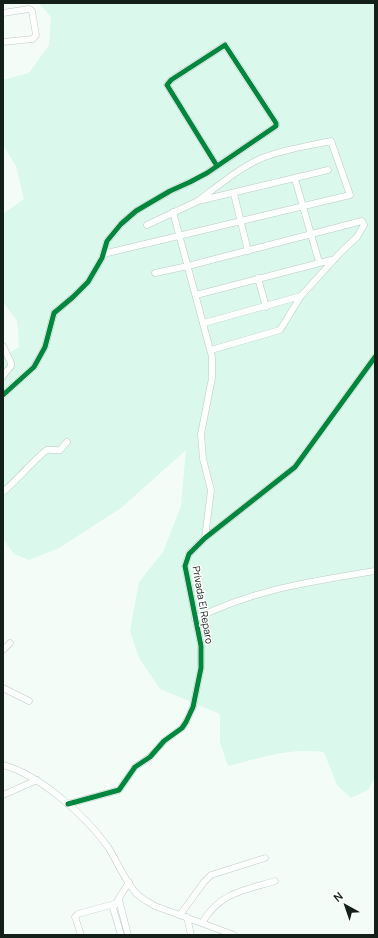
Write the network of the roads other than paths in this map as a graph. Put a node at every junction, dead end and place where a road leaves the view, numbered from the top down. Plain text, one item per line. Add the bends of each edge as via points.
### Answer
1 (3, 13) edge
2 (3, 42) edge
3 (217, 166) junction
4 (328, 170) dead end
5 (295, 179) junction
6 (234, 194) junction
7 (198, 201) junction
8 (304, 207) junction
9 (173, 212) junction
10 (242, 222) junction
11 (147, 225) dead end
12 (312, 235) junction
13 (180, 237) junction
14 (248, 251) junction
15 (103, 254) junction
16 (335, 258) junction
17 (319, 262) junction
18 (188, 266) junction
19 (155, 273) dead end
20 (258, 278) junction
21 (196, 295) junction
22 (301, 296) junction
23 (266, 307) junction
24 (204, 323) junction
25 (3, 346) edge
26 (211, 350) junction
27 (375, 357) edge
28 (3, 376) edge
29 (3, 395) edge
30 (68, 442) dead end
31 (3, 492) edge
32 (205, 538) junction
33 (375, 571) edge
34 (195, 619) junction
35 (10, 643) dead end
36 (3, 650) edge
37 (3, 688) edge
38 (29, 700) dead end
39 (3, 765) edge
40 (37, 780) junction
41 (3, 795) edge
42 (68, 804) junction
43 (265, 858) dead end
44 (275, 881) dead end
45 (129, 882) junction
46 (117, 902) junction
47 (180, 915) junction
48 (187, 917) junction
49 (202, 923) junction
50 (81, 935) edge
51 (121, 935) edge
52 (128, 935) edge
53 (191, 935) edge
54 (234, 935) edge

1 - 2 street via 31,10 36,35
3 - 3 street via 276,126 225,45 171,80 167,86
3 - 15 street via 190,182 162,194 132,214 110,236
4 - 5 street
5 - 6 street
5 - 8 street
6 - 7 street
6 - 10 street
7 - 8 street via 262,158 331,141 350,195
7 - 9 street
8 - 10 street
8 - 12 street
9 - 11 street
9 - 13 street
10 - 13 street
10 - 14 street
12 - 14 street
12 - 16 street via 362,221 364,225 360,234
12 - 17 street
13 - 15 street
13 - 18 street
14 - 18 street
15 - 29 street via 82,288 54,313 45,347 34,367
16 - 17 street
16 - 22 street
17 - 20 street
18 - 19 street
18 - 21 street
20 - 21 street
20 - 23 street
21 - 24 street
22 - 23 street
22 - 26 street via 280,330
23 - 24 street
24 - 26 street
25 - 28 street via 11,366
26 - 32 street via 212,378 201,434 203,459 211,490
27 - 32 street, Privada El Reparo via 295,467
30 - 31 street via 60,450 47,450 42,453 34,464
32 - 34 street, Privada El Reparo via 189,554 186,566
33 - 34 street via 301,583 265,592 223,605
34 - 42 street, Privada El Reparo via 201,646 201,668 193,707 182,728 135,767 119,790
35 - 36 street
37 - 38 street
39 - 40 street via 15,768
40 - 41 street
40 - 42 street
42 - 45 street via 107,846
43 - 47 street via 211,875
44 - 49 street via 226,896 213,905
45 - 46 street
45 - 47 street via 135,892 144,899
46 - 50 street via 78,914 75,917
46 - 51 street via 113,908
46 - 52 street
47 - 48 street
48 - 49 street
48 - 53 street
49 - 54 street

